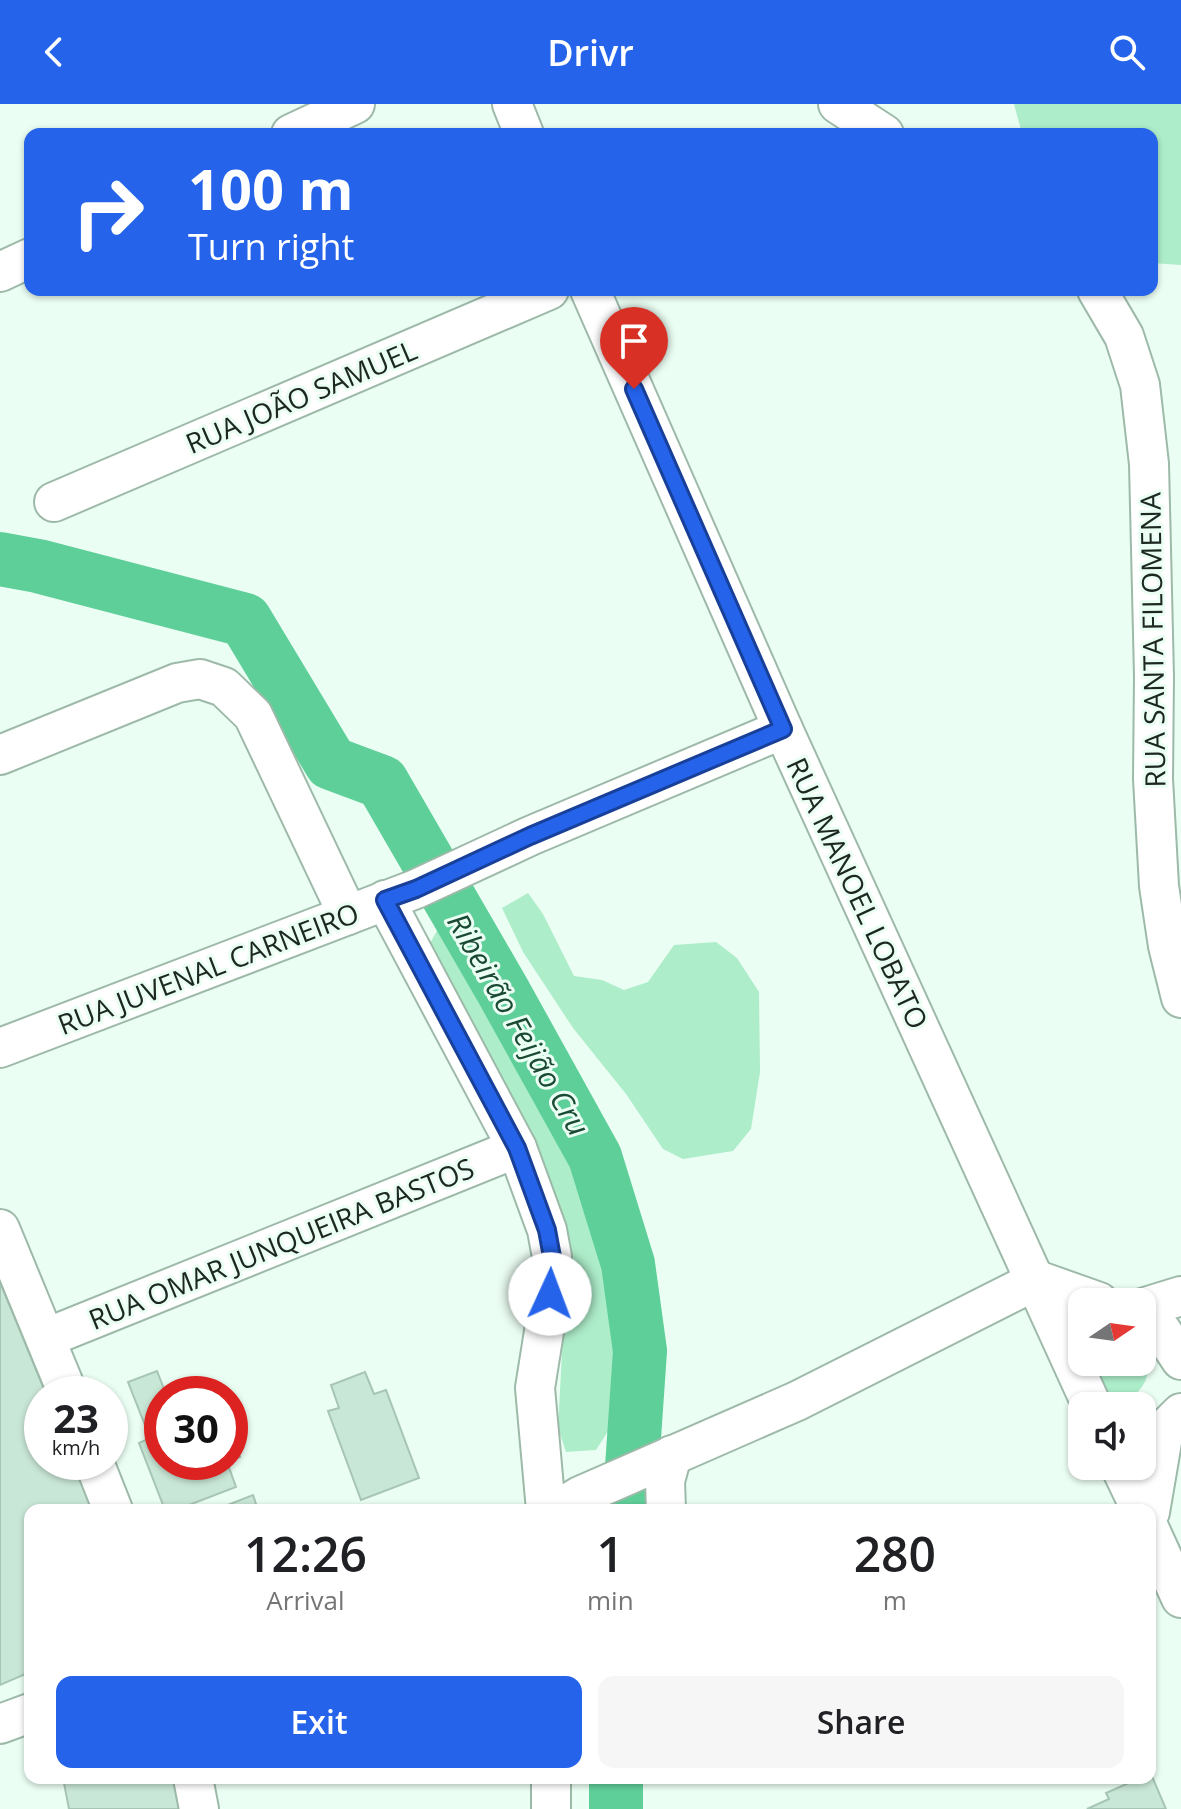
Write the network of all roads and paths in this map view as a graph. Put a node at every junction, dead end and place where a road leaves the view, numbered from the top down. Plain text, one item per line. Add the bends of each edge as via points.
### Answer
1 (355, 104) edge
2 (512, 104) edge
3 (838, 104) edge
4 (304, 128) edge
5 (522, 128) edge
6 (875, 128) edge
7 (24, 261) edge
8 (0, 272) edge
9 (535, 296) edge
10 (593, 296) edge
11 (1101, 296) edge
12 (54, 502) dead end
13 (783, 729) junction
14 (0, 755) edge
15 (400, 895) junction
16 (348, 915) junction
17 (1181, 998) edge
18 (0, 1048) edge
19 (517, 1148) junction
20 (0, 1229) edge
21 (1037, 1280) junction
22 (1068, 1291) edge
23 (1181, 1296) edge
24 (1156, 1304) edge
25 (1156, 1327) edge
26 (46, 1338) junction
27 (1181, 1360) edge
28 (61, 1376) edge
29 (1085, 1378) edge
30 (1162, 1427) edge
31 (663, 1459) junction
32 (101, 1480) edge
33 (1127, 1480) edge
34 (111, 1504) edge
35 (561, 1504) edge
36 (563, 1504) edge
37 (666, 1504) edge
38 (1138, 1504) edge
39 (1151, 1504) edge
40 (1156, 1543) edge
41 (1181, 1598) edge
42 (24, 1715) edge
43 (0, 1724) edge
44 (194, 1784) edge
45 (551, 1784) edge
46 (199, 1809) edge
47 (551, 1809) edge

1 - 4 street
2 - 5 street
3 - 6 street
7 - 8 street
9 - 12 street, RUA JOÃO SAMUEL
10 - 13 street, RUA MANOEL LOBATO
11 - 17 street, RUA SANTA FILOMENA via 1124,336 1140,385 1149,464 1159,886
13 - 15 street, RUA JUVENAL CARNEIRO
13 - 21 street, RUA MANOEL LOBATO
14 - 16 street via 177,683 200,679 224,687 253,715
15 - 16 street, RUA JUVENAL CARNEIRO
15 - 19 street
16 - 18 street, RUA JUVENAL CARNEIRO
19 - 26 street, RUA OMAR JUNQUEIRA BASTOS
19 - 35 street via 552,1257 535,1388
20 - 26 street
21 - 22 street
21 - 29 street, RUA MANOEL LOBATO
21 - 31 street via 797,1401
23 - 24 street
25 - 27 street
26 - 28 street
30 - 39 street
31 - 36 street
31 - 37 street
32 - 34 street
33 - 38 street
40 - 41 street
42 - 43 street
44 - 46 street
45 - 47 street

